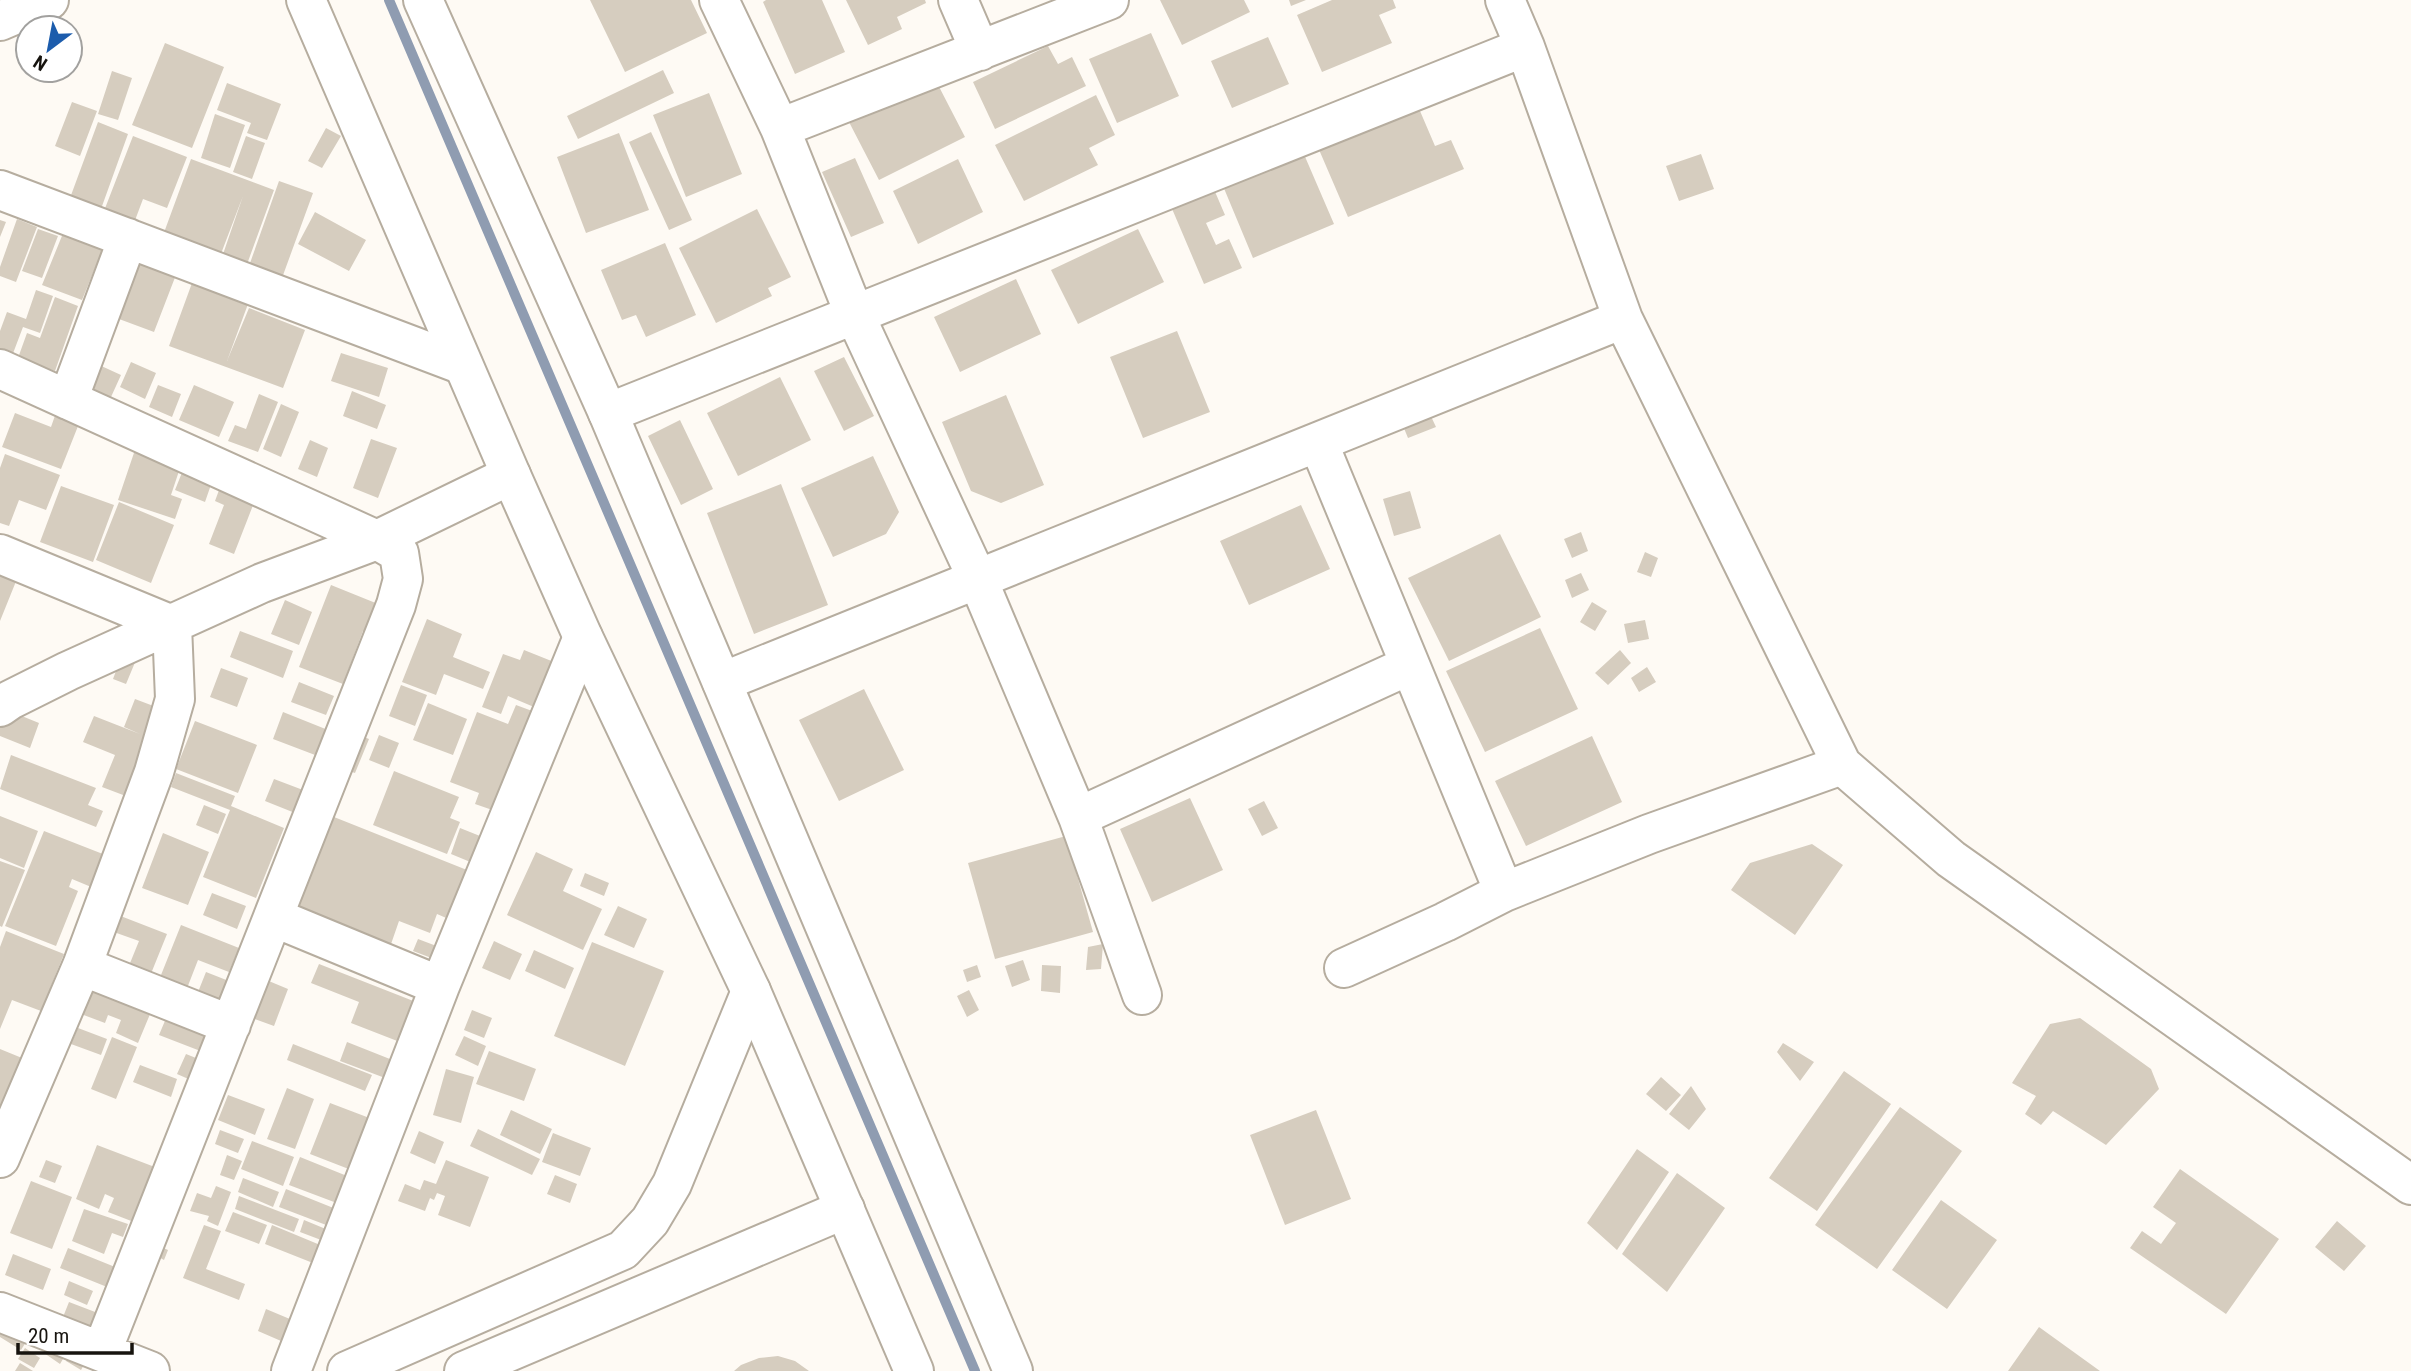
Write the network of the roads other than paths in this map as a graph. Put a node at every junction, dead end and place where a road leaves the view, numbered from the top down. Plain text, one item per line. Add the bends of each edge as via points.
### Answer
1 (49, 0) edge
2 (306, 0) edge
3 (423, 0) edge
4 (719, 0) edge
5 (958, 0) edge
6 (1109, 0) edge
7 (1505, 0) edge
8 (0, 21) edge
9 (1525, 47) junction
10 (980, 51) junction
11 (780, 128) junction
12 (0, 190) edge
13 (128, 238) junction
14 (854, 313) junction
15 (1623, 319) junction
16 (463, 365) junction
17 (0, 369) edge
18 (68, 400) junction
19 (608, 413) junction
20 (1318, 442) junction
21 (511, 475) junction
22 (377, 540) junction
23 (0, 554) edge
24 (978, 580) junction
25 (172, 625) junction
26 (583, 636) junction
27 (1410, 664) junction
28 (722, 682) junction
29 (0, 707) edge
30 (1842, 765) junction
31 (1078, 817) junction
32 (1504, 892) junction
33 (273, 917) junction
34 (82, 966) junction
35 (1344, 968) dead end
36 (440, 986) junction
37 (751, 991) junction
38 (1142, 995) dead end
39 (231, 1025) junction
40 (0, 1158) edge
41 (2411, 1185) edge
42 (845, 1209) junction
43 (0, 1312) edge
44 (102, 1351) junction
45 (150, 1371) edge
46 (291, 1371) edge
47 (347, 1371) edge
48 (464, 1371) edge
49 (914, 1371) edge
50 (1013, 1371) edge

1 - 8 street
2 - 16 street
3 - 19 street
4 - 11 street
5 - 10 street
6 - 10 street
7 - 9 street
9 - 14 street
9 - 15 street
10 - 11 street
11 - 14 street
12 - 13 street
13 - 16 street
13 - 18 street
14 - 19 street
14 - 24 street
15 - 20 street
15 - 30 street
16 - 21 street
17 - 18 street
18 - 22 street
19 - 28 street
20 - 24 street
20 - 27 street
21 - 22 street
21 - 26 street
22 - 25 street via 262,583
22 - 33 street via 399,553 403,579
23 - 25 street
24 - 28 street
24 - 31 street
25 - 29 street
25 - 34 street via 175,699 155,772
26 - 36 street
26 - 37 street
27 - 31 street
27 - 32 street
28 - 50 street
30 - 32 street
30 - 41 street via 1951,859
31 - 38 street
32 - 35 street
33 - 36 street
33 - 39 street
34 - 39 street
34 - 40 street
36 - 46 street
37 - 42 street
37 - 47 street via 672,1184 650,1222 623,1250
39 - 44 street
42 - 48 street
42 - 49 street
43 - 44 street
44 - 45 street

